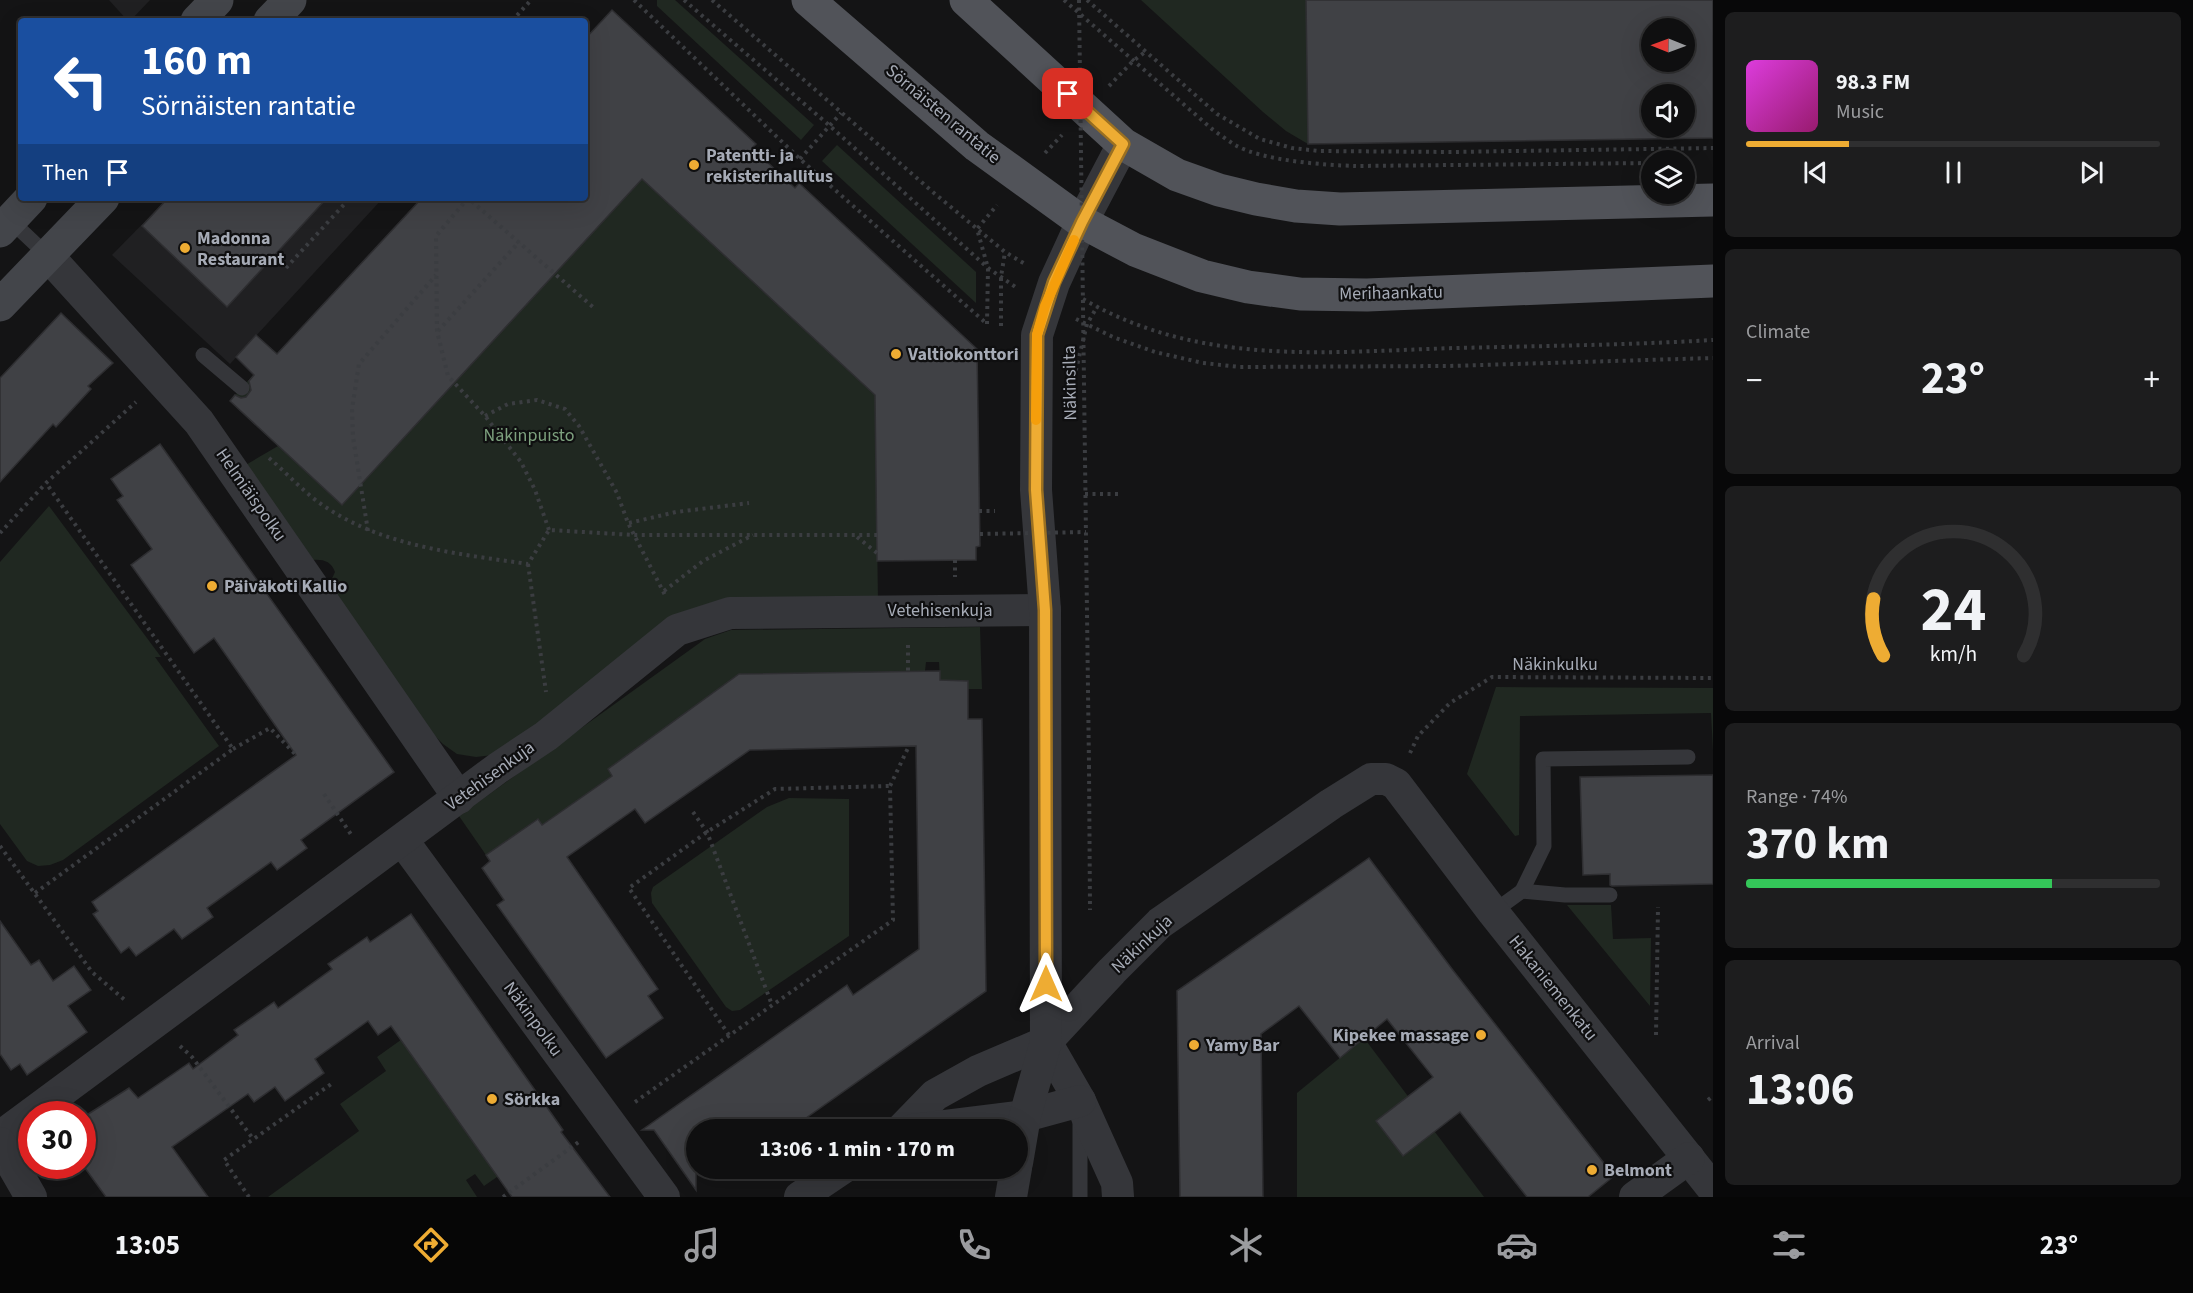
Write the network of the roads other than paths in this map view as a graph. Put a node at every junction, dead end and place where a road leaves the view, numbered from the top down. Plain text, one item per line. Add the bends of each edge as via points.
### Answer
1 (217, 0) edge
2 (290, 0) edge
3 (808, 0) edge
4 (966, 0) edge
5 (200, 18) edge
6 (273, 18) edge
7 (1123, 144) junction
8 (1713, 200) edge
9 (100, 201) edge
10 (14, 216) edge
11 (1082, 222) junction
12 (48, 256) junction
13 (1713, 281) edge
14 (0, 306) edge
15 (203, 355) dead end
16 (242, 388) dead end
17 (1045, 610) junction
18 (547, 702) road end
19 (546, 736) junction
20 (1688, 757) dead end
21 (1396, 784) joint
22 (459, 798) junction
23 (403, 841) junction
24 (1522, 891) junction
25 (1610, 895) dead end
26 (1493, 912) junction
27 (1046, 1042) junction
28 (1080, 1101) junction
29 (1025, 1116) junction
30 (912, 1119) edge
31 (1001, 1119) edge
32 (1024, 1119) edge
33 (0, 1137) edge
34 (0, 1143) edge
35 (1689, 1158) junction
36 (827, 1179) edge
37 (1014, 1179) edge
38 (1713, 1189) edge
39 (31, 1197) edge
40 (664, 1197) edge
41 (800, 1197) edge
42 (1011, 1197) edge
43 (1080, 1197) edge
44 (1118, 1197) edge
45 (1635, 1197) edge

1 - 5 main road
2 - 6 main road
3 - 11 main road, Sörnäisten rantatie via 977,146
4 - 7 main road via 1078,118
7 - 8 main road via 1177,175 1228,192 1296,206 1389,210
7 - 11 street
9 - 12 main road
10 - 12 lane, Helmiäispolku
11 - 13 main road, Merihaankatu via 1135,250 1202,276 1300,294 1367,295
11 - 17 street via 1054,282 1037,335 1036,490
12 - 14 main road
12 - 22 street, Helmiäispolku via 218,447
15 - 16 lane
17 - 19 street, Vetehisenkuja via 730,613 677,630
17 - 27 street
18 - 19 street
19 - 22 street, Vetehisenkuja
20 - 24 lane via 1543,759 1544,846
21 - 26 street, Hakaniemenkatu
21 - 27 street, Näkinkuja via 1371,779 1160,923
22 - 23 street, Vetehisenkuja
23 - 33 street, Vetehisenkuja
23 - 40 street, Näkinpolku
24 - 25 lane
24 - 26 lane
26 - 35 street, Hakaniemenkatu
27 - 28 street
27 - 29 street
27 - 30 street, Näkinkuja via 978,1071 935,1095
28 - 29 street
28 - 43 lane
28 - 44 street via 1117,1183
29 - 31 street
29 - 32 street
34 - 39 street
35 - 38 street, Hakaniemenkatu
35 - 45 street
36 - 41 street
37 - 42 street

